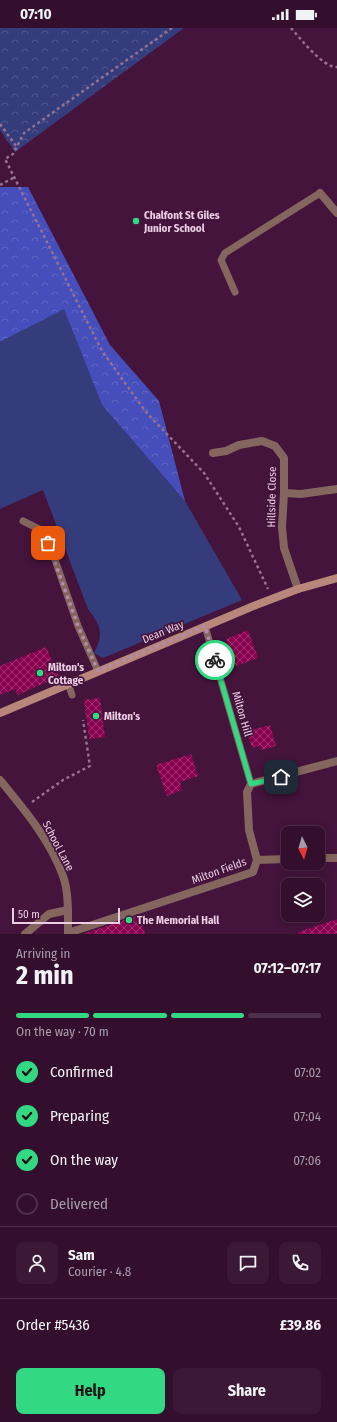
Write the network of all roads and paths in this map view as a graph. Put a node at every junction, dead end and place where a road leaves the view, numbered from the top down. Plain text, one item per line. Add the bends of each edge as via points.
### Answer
1 (172, 28) edge
2 (291, 28) edge
3 (337, 67) edge
4 (0, 124) edge
5 (16, 146) junction
6 (15, 177) junction
7 (0, 185) edge
8 (320, 193) joint
9 (337, 213) edge
10 (235, 292) dead end
11 (213, 453) dead end
12 (337, 490) edge
13 (284, 492) junction
14 (23, 521) dead end
15 (263, 578) dead end
16 (337, 578) edge
17 (298, 590) junction
18 (205, 626) junction
19 (98, 671) junction
20 (68, 683) junction
21 (72, 695) dead end
22 (0, 713) edge
23 (83, 720) dead end
24 (337, 761) edge
25 (0, 780) edge
26 (251, 784) junction
27 (23, 808) junction
28 (325, 858) edge
29 (337, 858) edge
30 (281, 859) edge
31 (257, 860) junction
32 (68, 910) junction
33 (68, 933) edge
34 (25, 934) edge

1 - 5 path via 24,133
2 - 3 path via 322,61
4 - 5 path
5 - 6 path via 13,154 5,159
6 - 7 path
6 - 15 path via 102,351 146,412 204,473 239,527
8 - 9 street
8 - 10 lane via 225,253 220,260
11 - 13 street, Hillside Close via 262,440 275,446 284,458
12 - 13 street via 301,494
13 - 17 street, Hillside Close via 284,548
14 - 19 lane via 43,531 54,554 78,626
16 - 17 street, Dean Way
17 - 18 street, Dean Way
18 - 19 street, Dean Way
18 - 26 lane, Milton Hill
19 - 20 street, Dean Way
20 - 21 lane
20 - 22 street, Dean Way
23 - 27 path via 90,766 63,780
24 - 26 street
25 - 27 street, School Lane
26 - 31 street, Milton Fields via 247,792 249,830
27 - 32 street, School Lane via 63,876
28 - 29 street
30 - 31 street
31 - 33 street, Milton Fields via 253,872
32 - 33 street, School Lane
32 - 34 street via 49,914

